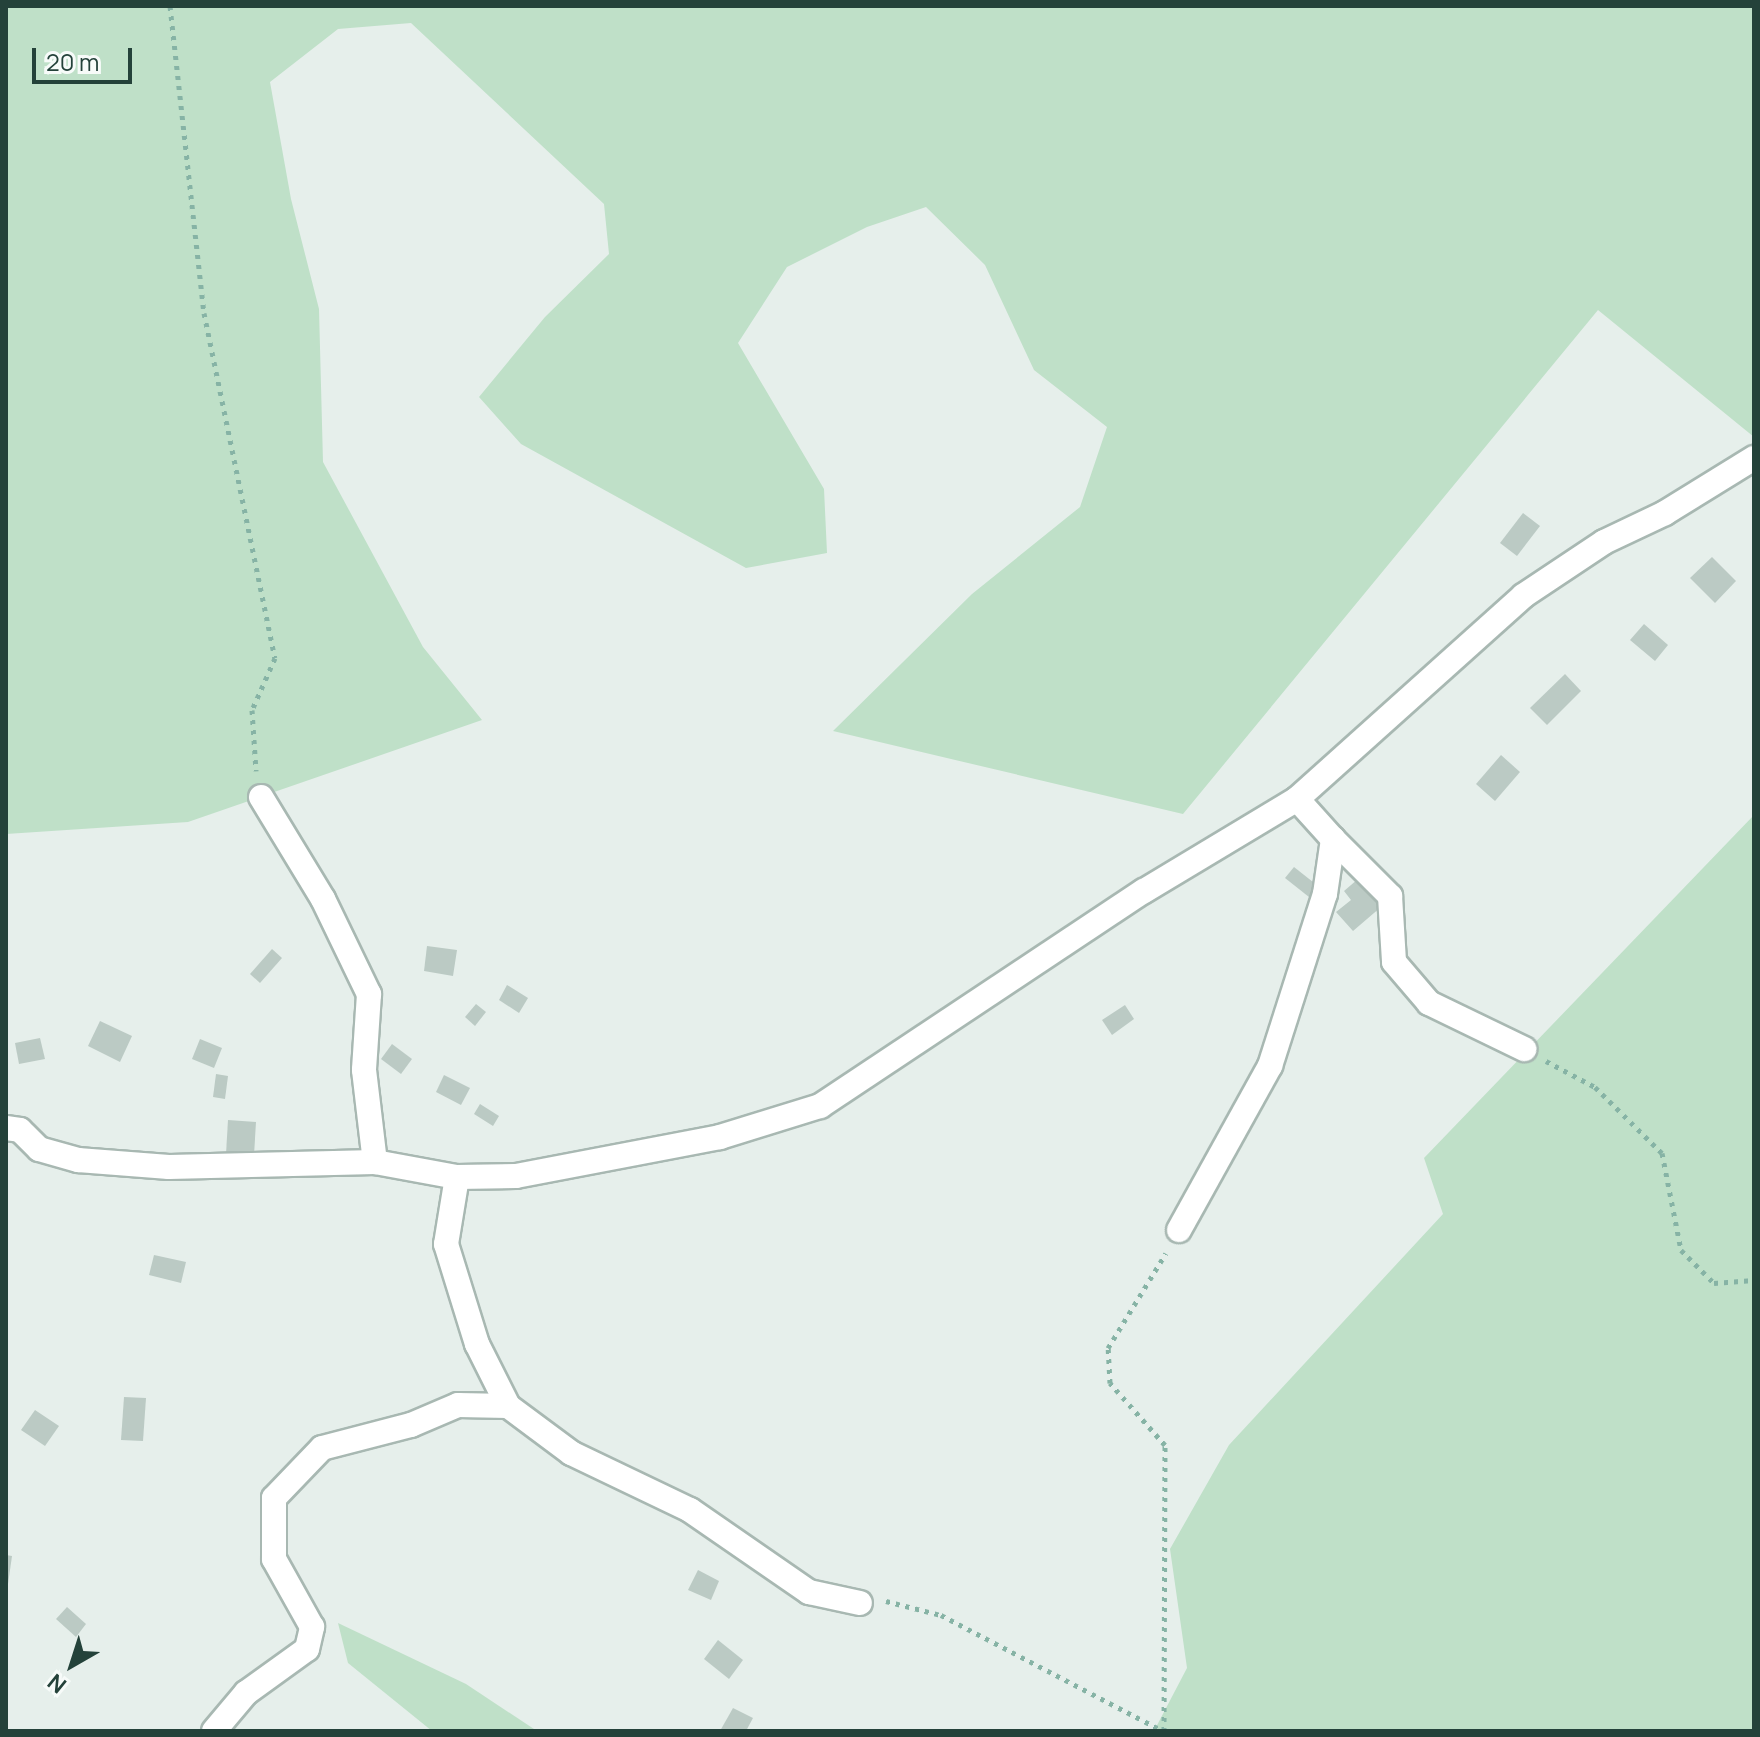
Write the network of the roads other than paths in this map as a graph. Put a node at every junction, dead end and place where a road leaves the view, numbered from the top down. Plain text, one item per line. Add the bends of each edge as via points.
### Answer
1 (1754, 458) edge
2 (261, 797) road end
3 (1297, 799) junction
4 (1333, 839) junction
5 (1524, 1049) road end
6 (6, 1128) edge
7 (375, 1162) junction
8 (457, 1177) junction
9 (1179, 1230) road end
10 (508, 1406) junction
11 (860, 1603) road end
12 (214, 1731) edge

1 - 3 street via 1665,513 1604,542 1523,596
2 - 7 street via 323,899 369,994 364,1070
3 - 4 street
3 - 8 street via 1144,891 820,1106 720,1137 516,1176
4 - 5 street via 1390,896 1394,962 1429,1003
4 - 9 street via 1325,894 1270,1066
6 - 7 street via 20,1130 39,1149 78,1160 169,1167
7 - 8 street
8 - 10 street via 446,1244 477,1344
10 - 11 street via 571,1453 690,1510 809,1592
10 - 12 street via 458,1405 411,1425 322,1448 274,1498 274,1559 312,1627 307,1649 246,1693

